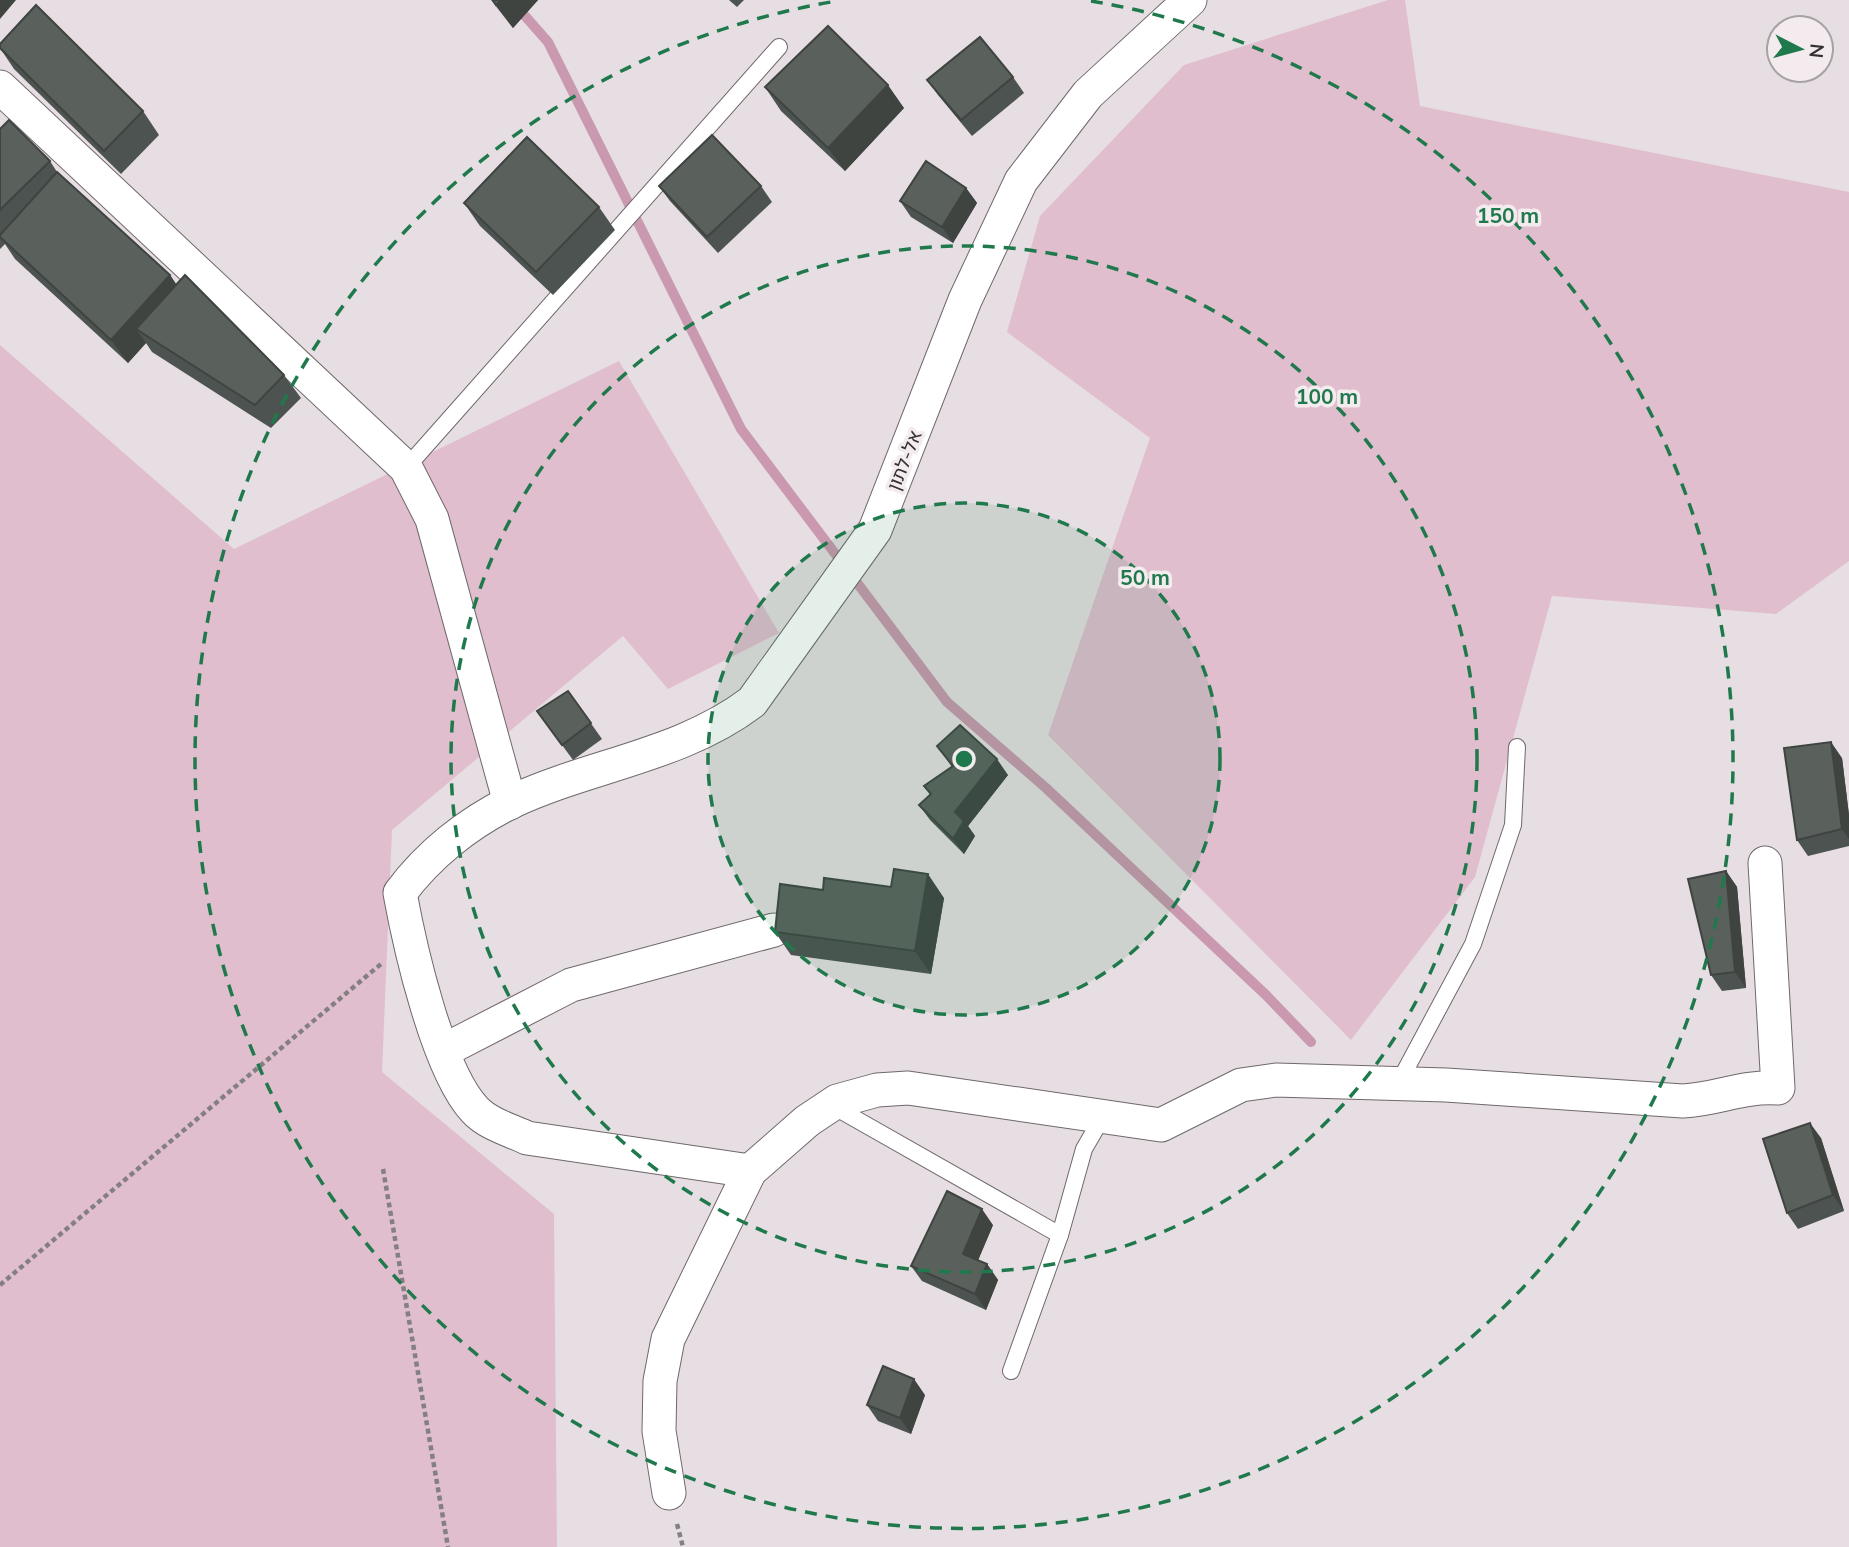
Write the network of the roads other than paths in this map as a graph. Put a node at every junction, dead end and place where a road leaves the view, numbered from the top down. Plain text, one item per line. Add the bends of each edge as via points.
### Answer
1 (1190, 0) edge
2 (779, 47) dead end
3 (0, 87) edge
4 (406, 468) junction
5 (1517, 747) dead end
6 (510, 803) junction
7 (1765, 863) dead end
8 (774, 930) edge
9 (443, 1051) junction
10 (1398, 1084) junction
11 (831, 1105) junction
12 (1102, 1118) junction
13 (750, 1171) junction
14 (1060, 1235) junction
15 (1011, 1371) dead end
16 (669, 1493) dead end

1 - 6 street, אל-לתון via 1088,94 1021,181 965,300 875,530 752,702 732,718 691,737
2 - 4 lane
3 - 4 street
4 - 6 street via 432,519
5 - 10 lane via 1513,825 1473,944
6 - 9 street, אל-לתון via 439,848 400,893 409,941
7 - 10 street via 1778,1088 1751,1087 1682,1101
8 - 9 street via 572,985
9 - 13 street, אל-לתון via 453,1082 477,1112 527,1138
10 - 12 street via 1276,1080 1241,1085 1161,1125
11 - 12 street via 877,1090 908,1088
11 - 13 street via 777,1144
11 - 14 lane
12 - 14 lane via 1084,1149
13 - 16 street via 668,1339 660,1381 659,1432
14 - 15 lane

